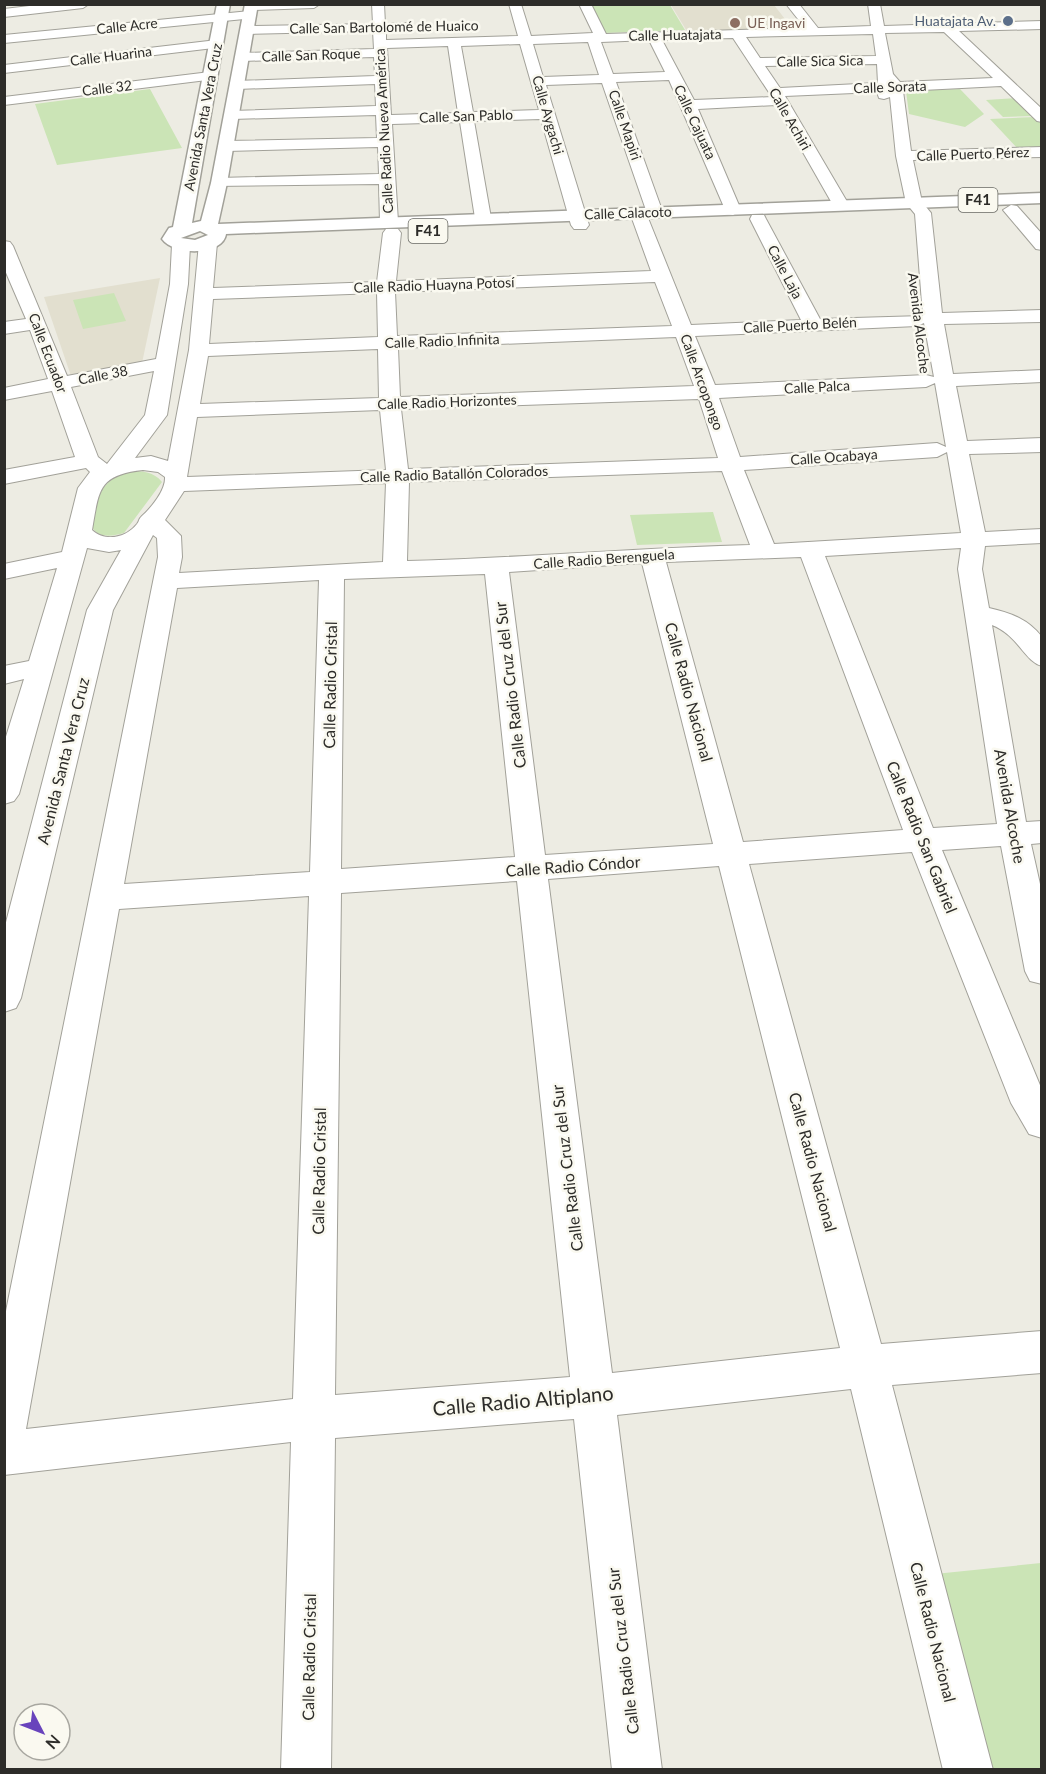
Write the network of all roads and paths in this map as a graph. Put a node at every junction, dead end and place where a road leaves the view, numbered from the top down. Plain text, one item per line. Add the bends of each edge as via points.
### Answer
1 (82, 4) edge
2 (314, 4) edge
3 (378, 4) edge
4 (515, 4) edge
5 (585, 4) edge
6 (792, 4) edge
7 (874, 4) edge
8 (223, 10) edge
9 (106, 12) dead end
10 (957, 12) dead end
11 (4, 13) edge
12 (250, 14) edge
13 (1039, 22) edge
14 (116, 27) junction
15 (415, 27) dead end
16 (947, 27) junction
17 (972, 27) junction
18 (379, 28) junction
19 (878, 29) junction
20 (815, 32) junction
21 (737, 34) junction
22 (653, 36) junction
23 (597, 37) junction
24 (4, 39) edge
25 (524, 40) junction
26 (454, 42) junction
27 (217, 44) junction
28 (380, 49) junction
29 (134, 54) junction
30 (242, 57) junction
31 (756, 62) junction
32 (4, 69) edge
33 (210, 76) junction
34 (673, 76) junction
35 (887, 77) junction
36 (610, 78) junction
37 (382, 80) junction
38 (538, 81) junction
39 (1004, 82) junction
40 (150, 83) junction
41 (237, 85) junction
42 (777, 97) junction
43 (4, 101) edge
44 (1041, 101) edge
45 (1026, 102) junction
46 (689, 105) junction
47 (548, 114) junction
48 (232, 115) junction
49 (384, 115) junction
50 (466, 116) junction
51 (1041, 118) edge
52 (385, 142) junction
53 (226, 146) junction
54 (1041, 152) edge
55 (904, 156) junction
56 (387, 179) junction
57 (219, 183) junction
58 (1041, 198) edge
59 (841, 205) junction
60 (910, 208) junction
61 (1041, 209) edge
62 (733, 210) junction
63 (1011, 210) junction
64 (645, 216) junction
65 (483, 218) junction
66 (758, 219) junction
67 (578, 220) junction
68 (390, 227) junction
69 (211, 235) junction
70 (182, 237) junction
71 (1041, 245) edge
72 (4, 246) edge
73 (10, 271) edge
74 (663, 276) junction
75 (386, 287) junction
76 (204, 294) junction
77 (1041, 316) edge
78 (925, 319) junction
79 (37, 323) junction
80 (813, 324) junction
81 (4, 328) edge
82 (684, 331) junction
83 (387, 343) junction
84 (199, 350) junction
85 (166, 363) junction
86 (1041, 376) edge
87 (936, 381) junction
88 (60, 384) junction
89 (707, 392) junction
90 (4, 394) edge
91 (390, 405) junction
92 (187, 411) junction
93 (152, 423) junction
94 (1041, 445) edge
95 (947, 449) junction
96 (99, 464) junction
97 (731, 464) junction
98 (941, 472) dead end
99 (398, 476) junction
100 (4, 477) edge
101 (176, 479) junction
102 (147, 526) junction
103 (80, 530) junction
104 (958, 532) junction
105 (1041, 536) edge
106 (810, 549) junction
107 (765, 552) junction
108 (652, 555) junction
109 (72, 557) junction
110 (496, 566) junction
111 (395, 568) junction
112 (4, 572) edge
113 (332, 573) junction
114 (165, 580) junction
115 (977, 614) junction
116 (1041, 658) edge
117 (40, 667) junction
118 (4, 675) edge
119 (4, 794) edge
120 (1027, 832) edge
121 (922, 840) junction
122 (732, 854) junction
123 (532, 869) junction
124 (325, 884) junction
125 (105, 898) junction
126 (1041, 971) edge
127 (4, 998) edge
128 (1041, 1122) edge
129 (1041, 1352) edge
130 (867, 1366) junction
131 (593, 1396) junction
132 (314, 1418) junction
133 (4, 1432) edge
134 (4, 1453) edge
135 (306, 1770) edge
136 (637, 1770) edge
137 (968, 1770) edge

1 - 11 street
2 - 12 street
3 - 18 street, Calle Radio Nueva América
4 - 25 street, Calle Aygachi via 515,24
5 - 23 street, Calle Mapiri
6 - 20 street
7 - 19 street, Avenida Alcoche
8 - 12 street, Calle Acre
8 - 14 street, Calle Acre
8 - 27 main road, Avenida Santa Vera Cruz
9 - 14 street
10 - 17 street
12 - 18 street, Calle San Bartolomé de Huaico
12 - 30 main road, Avenida Santa Vera Cruz
13 - 17 street, Calle Huatajata
14 - 24 street, Calle Acre
14 - 29 street
15 - 18 street, Calle San Bartolomé de Huaico
16 - 17 street, Calle Huatajata
16 - 19 street, Calle Huatajata
16 - 39 street
18 - 28 street, Calle Radio Nueva América
19 - 20 street, Calle Huatajata
19 - 35 street, Avenida Alcoche
20 - 21 street, Calle Huatajata
21 - 22 street, Calle Huatajata
21 - 31 street, Calle Achiri
22 - 23 street, Calle Huatajata
22 - 34 street, Calle Cajuata
23 - 25 street, Calle Huatajata
23 - 36 street, Calle Mapiri
25 - 26 street, Calle Huatajata
25 - 38 street, Calle Aygachi
26 - 28 street, Calle Huatajata
26 - 50 street
27 - 29 street, Calle Huarina
27 - 33 main road, Avenida Santa Vera Cruz
28 - 30 street, Calle San Roque
28 - 37 street, Calle Radio Nueva América
29 - 32 street, Calle Huarina
29 - 40 street
30 - 41 main road, Avenida Santa Vera Cruz
31 - 35 street, Calle Sica Sica
31 - 42 street, Calle Achiri
33 - 40 street, Calle 32
33 - 70 main road, Avenida Santa Vera Cruz
34 - 36 street
34 - 46 street, Calle Cajuata
35 - 39 street, Calle Sorata
35 - 42 street, Calle Sorata
35 - 55 street, Avenida Alcoche
35 - 60 street, Avenida Alcoche via 888,144
36 - 38 street
36 - 64 street, Calle Mapiri
37 - 41 street
37 - 49 street, Calle Radio Nueva América
38 - 47 street, Calle Aygachi
39 - 45 street
40 - 43 street, Calle 32
41 - 48 main road, Avenida Santa Vera Cruz
42 - 46 street, Calle Sorata
42 - 59 street, Calle Achiri
44 - 45 street
45 - 51 street
46 - 62 street, Calle Cajuata
47 - 50 street, Calle San Pablo
47 - 67 street, Calle Aygachi
48 - 49 street, Calle San Pablo
48 - 53 main road, Avenida Santa Vera Cruz
49 - 50 street, Calle San Pablo
49 - 52 street, Calle Radio Nueva América
50 - 65 street
52 - 53 street
52 - 56 street, Calle Radio Nueva América
53 - 57 main road, Avenida Santa Vera Cruz
54 - 55 street, Calle Puerto Pérez
55 - 60 street, Avenida Alcoche
56 - 57 street
56 - 68 street, Calle Radio Nueva América
57 - 69 main road, Avenida Santa Vera Cruz
58 - 60 main road, Calle Calacoto / F41
59 - 60 main road, Calle Calacoto / F41
59 - 62 main road, Calle Calacoto / F41
60 - 63 main road, Calle Calacoto / F41
60 - 66 main road, Calle Calacoto / F41
60 - 78 street, Avenida Alcoche
61 - 63 main road, Calle Calacoto / F41
62 - 64 main road, Calle Calacoto / F41
63 - 71 street
64 - 66 main road, Calle Calacoto / F41
64 - 67 main road, Calle Calacoto / F41
64 - 74 street, Calle Arcopongo
65 - 67 main road, Calle Calacoto / F41
65 - 68 main road, Calle Calacoto / F41
66 - 80 street, Calle Laja
67 - 68 main road, Calle Calacoto / F41
68 - 69 main road, Calle Calacoto / F41
68 - 75 street, Calle Radio Nueva América
69 - 70 main road, Calle Calacoto
69 - 76 street, Avenida Santa Vera Cruz
70 - 85 street, Avenida Santa Vera Cruz
72 - 73 street, Calle Ecuador
73 - 79 street, Calle Ecuador
74 - 75 street, Calle Radio Huayna Potosí
74 - 82 street, Calle Arcopongo
75 - 76 street, Calle Radio Huayna Potosí
75 - 83 street, Calle Radio Nueva América
76 - 84 street, Avenida Santa Vera Cruz
77 - 78 street, Calle Puerto Belén
78 - 80 street, Calle Puerto Belén
78 - 87 street, Avenida Alcoche
79 - 81 street
79 - 88 street, Calle Ecuador
80 - 82 street, Calle Puerto Belén
82 - 83 street, Calle Radio Infinita
82 - 89 street, Calle Arcopongo
83 - 84 street, Calle Radio Infinita
83 - 91 street, Calle Radio Nueva América
84 - 92 street, Avenida Santa Vera Cruz
85 - 88 street, Calle 38
85 - 93 street, Avenida Santa Vera Cruz
86 - 87 street, Calle Palca
87 - 89 street, Calle Palca
87 - 95 street, Avenida Alcoche
88 - 90 street, Calle 38
88 - 96 street, Calle Ecuador
89 - 91 street, Calle Radio Horizontes
89 - 97 street, Calle Arcopongo
91 - 92 street, Calle Radio Horizontes
91 - 99 street, Calle Radio Nueva América
92 - 101 street, Avenida Santa Vera Cruz
93 - 96 street, Avenida Santa Vera Cruz via 126,453
93 - 96 street via 109,443
94 - 95 street, Calle Ocabaya
95 - 97 street, Calle Ocabaya
95 - 98 street, Avenida Alcoche
95 - 104 street, Avenida Alcoche
96 - 100 street
96 - 101 street via 152,463 166,467
96 - 103 street, Avenida Santa Vera Cruz
97 - 99 street, Calle Radio Batallón Colorados
97 - 107 street, Calle Arcopongo
99 - 101 street, Calle Radio Batallón Colorados
99 - 111 street, Calle Radio Nueva América
101 - 102 street, Avenida Santa Vera Cruz
102 - 103 street via 122,542 99,544 83,536
102 - 114 street via 169,536
102 - 127 street, Avenida Santa Vera Cruz via 100,610
103 - 109 street
104 - 105 street, Calle Radio Berenguela
104 - 106 street, Calle Radio Berenguela
104 - 115 street, Avenida Alcoche via 970,569
106 - 107 street, Calle Radio Berenguela
106 - 121 street, Calle Radio San Gabriel
107 - 108 street, Calle Radio Berenguela
108 - 110 street, Calle Radio Berenguela
108 - 122 street, Calle Radio Nacional
109 - 112 street
109 - 117 street
110 - 111 street, Calle Radio Berenguela
110 - 123 street, Calle Radio Cruz del Sur
111 - 113 street, Calle Radio Berenguela
113 - 114 street, Calle Radio Berenguela
113 - 124 street, Calle Radio Cristal
114 - 125 street
115 - 116 street via 1000,617 1018,625
115 - 120 street, Avenida Alcoche
117 - 118 street
117 - 119 street
120 - 121 street, Calle Radio Cóndor
120 - 126 street, Avenida Alcoche
121 - 122 street, Calle Radio Cóndor
121 - 128 street, Calle Radio San Gabriel via 1029,1103
122 - 123 street, Calle Radio Cóndor
122 - 130 street, Calle Radio Nacional
123 - 124 street, Calle Radio Cóndor
123 - 131 street, Calle Radio Cruz del Sur
124 - 125 street, Calle Radio Cóndor
124 - 132 street, Calle Radio Cristal
125 - 133 street
129 - 130 street, Calle Radio Altiplano
130 - 131 street, Calle Radio Altiplano
130 - 137 street, Calle Radio Nacional
131 - 132 street, Calle Radio Altiplano
131 - 136 street, Calle Radio Cruz del Sur
132 - 134 street, Calle Radio Altiplano
132 - 135 street, Calle Radio Cristal

